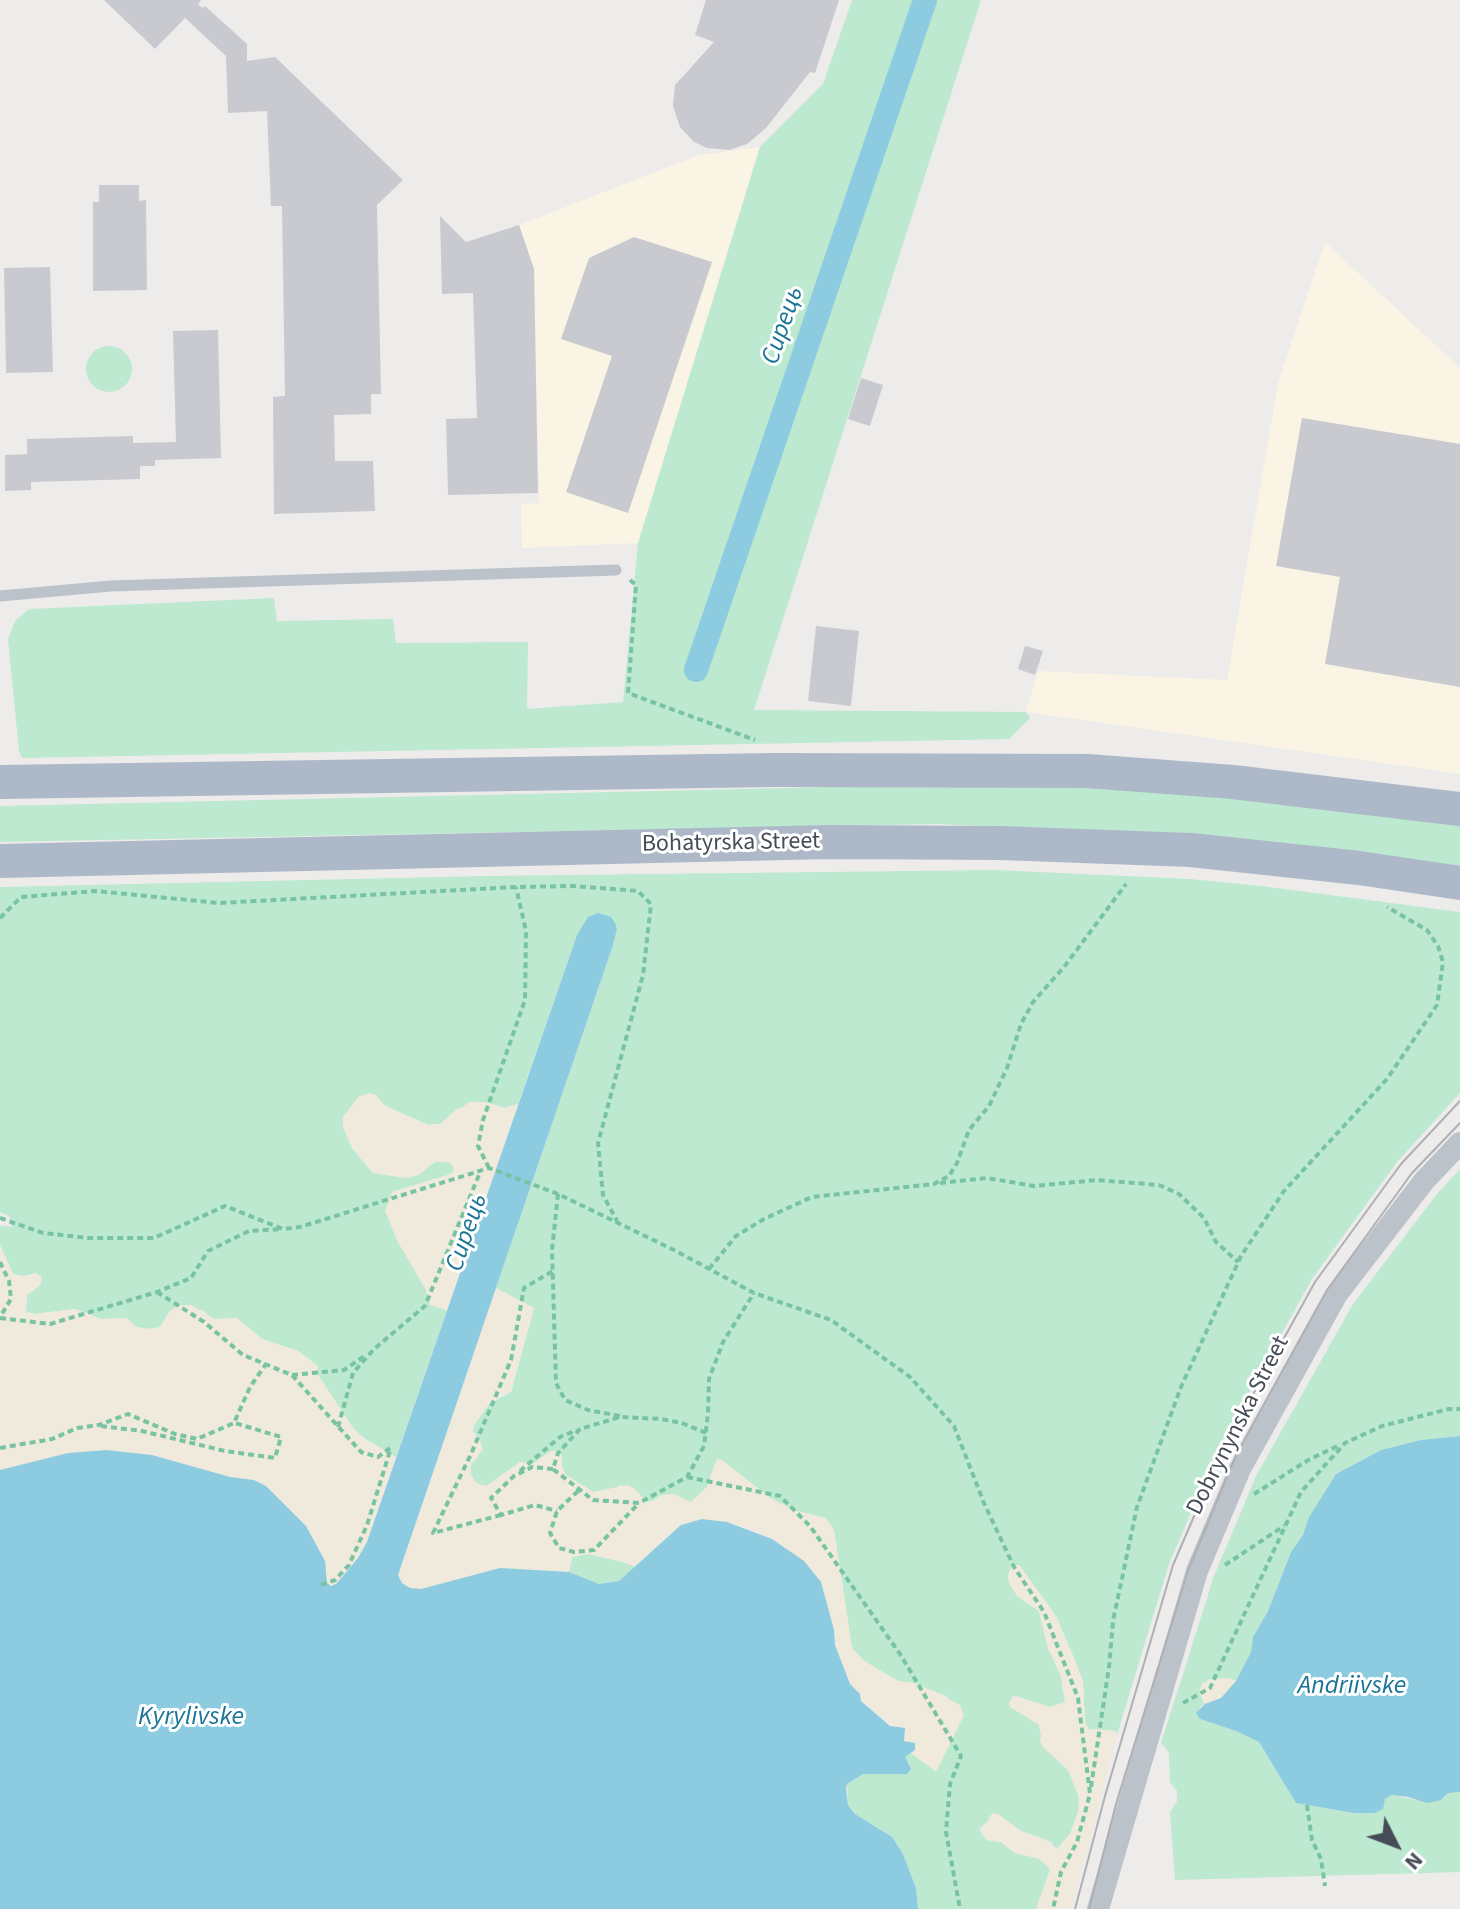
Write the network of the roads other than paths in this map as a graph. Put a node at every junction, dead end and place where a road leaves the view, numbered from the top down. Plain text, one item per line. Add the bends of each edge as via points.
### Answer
1 (616, 570) road end
2 (0, 596) edge
3 (0, 778) edge
4 (1460, 809) edge
5 (0, 861) edge
6 (1460, 883) edge
7 (1460, 1143) edge
8 (1098, 1909) edge

1 - 2 lane via 111,586
3 - 4 main road via 1087,771
5 - 6 main road, Bohatyrska Street via 829,842 1000,843 1191,850
7 - 8 street, Dobrynynska Street via 1337,1294 1240,1469 1197,1571

